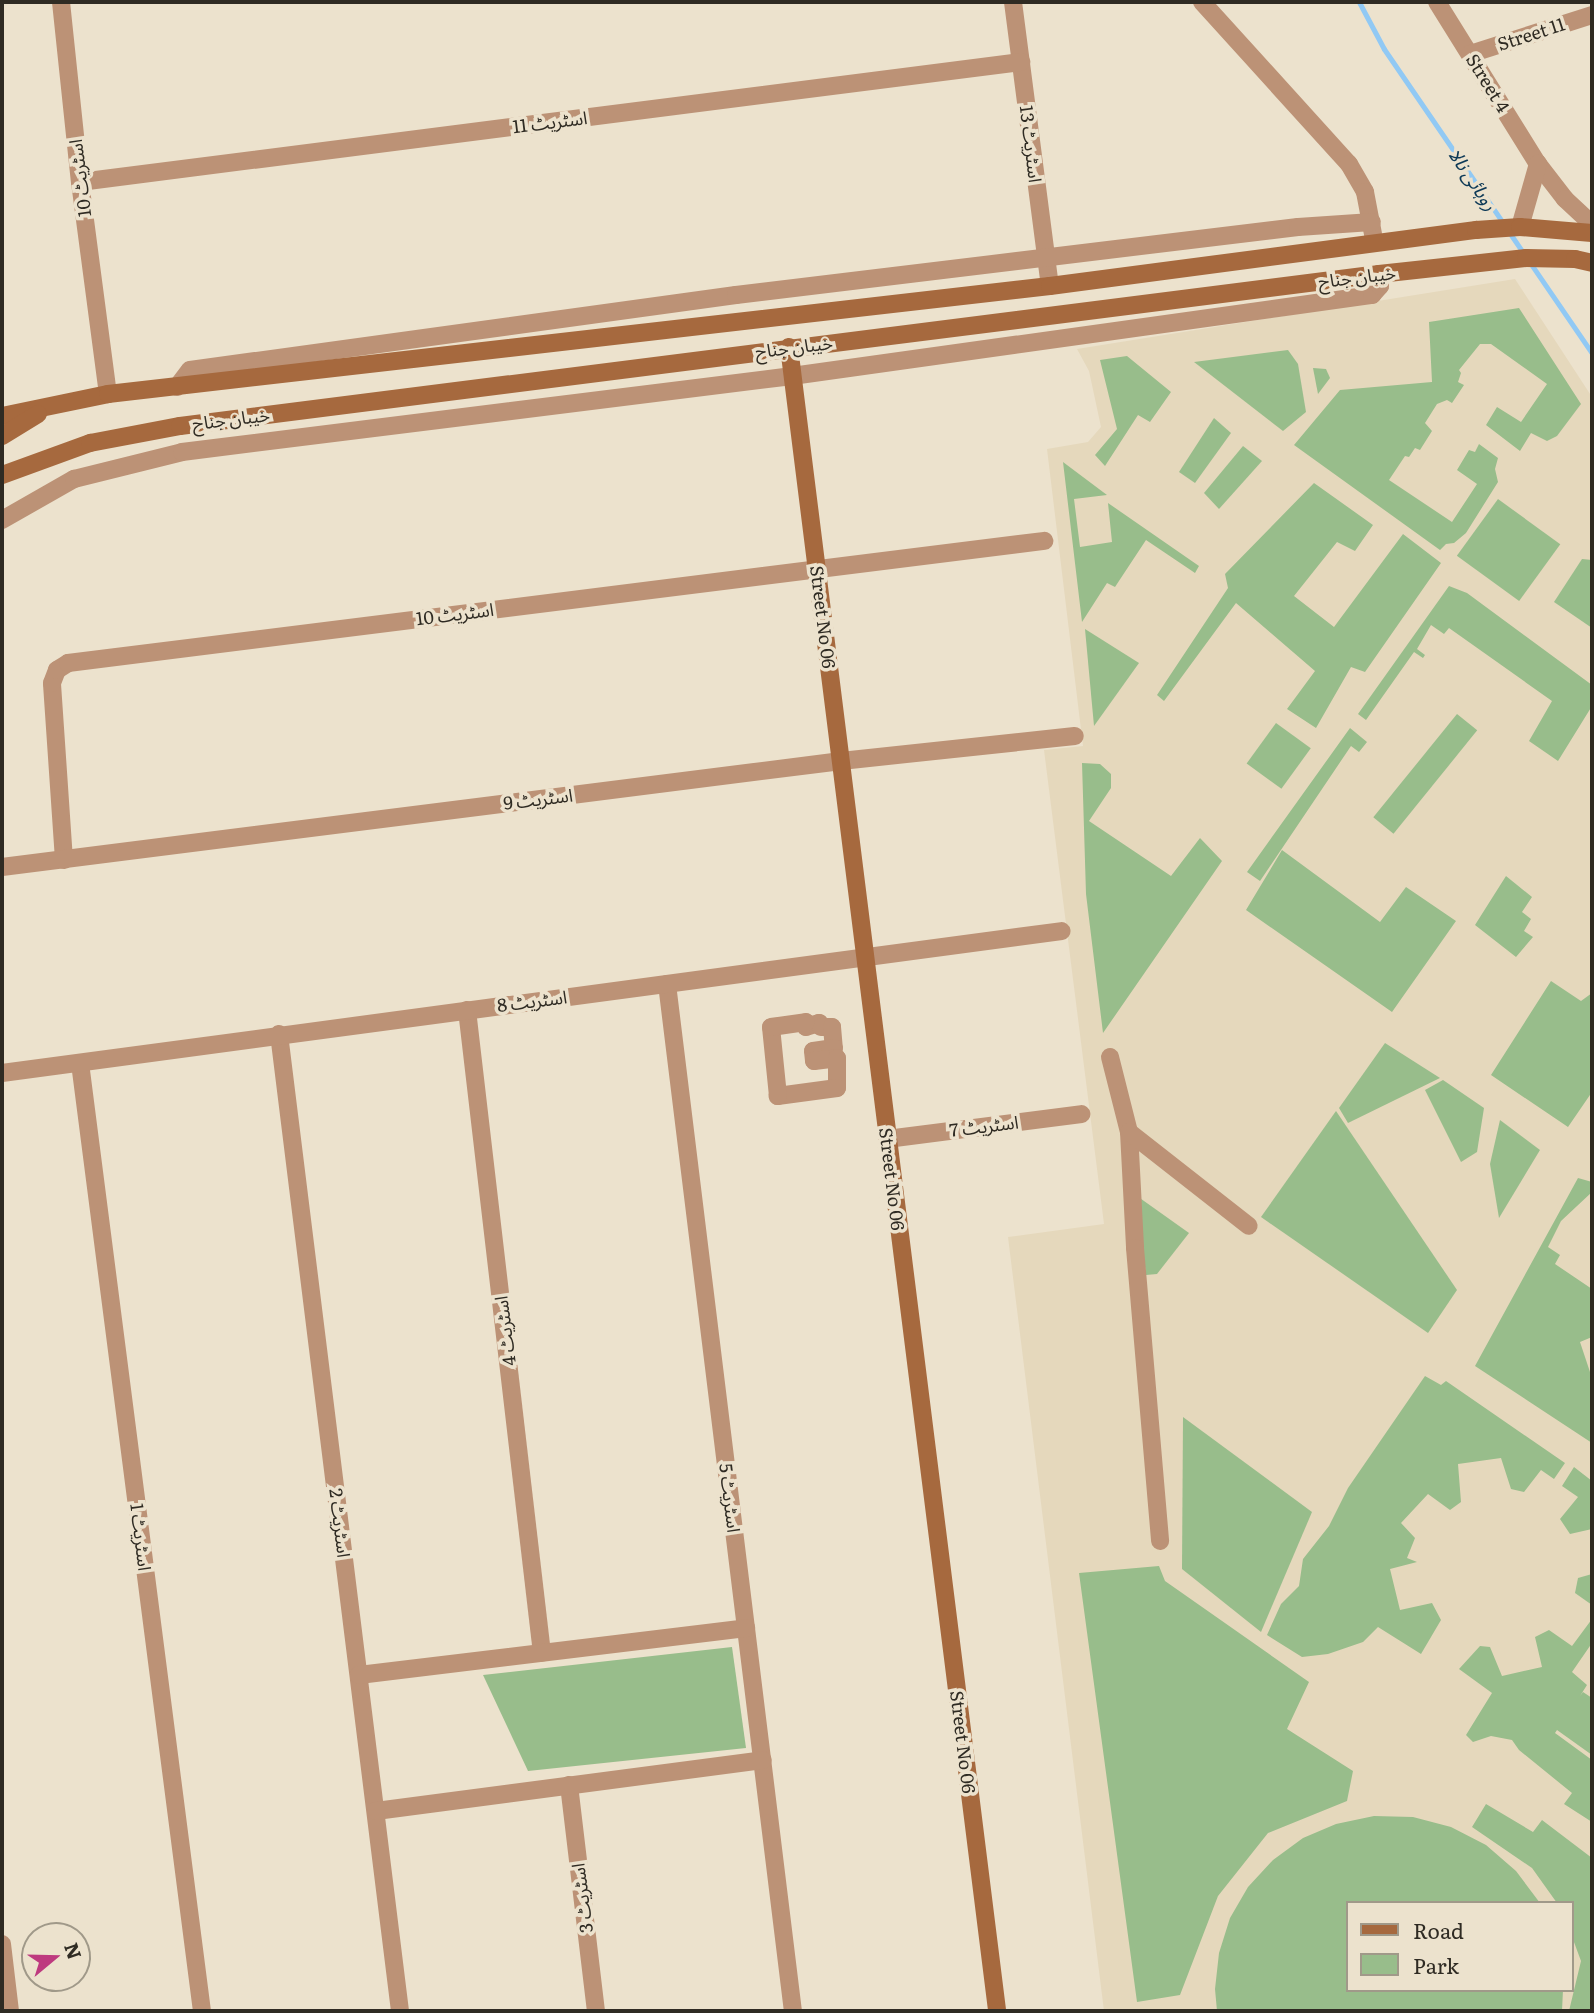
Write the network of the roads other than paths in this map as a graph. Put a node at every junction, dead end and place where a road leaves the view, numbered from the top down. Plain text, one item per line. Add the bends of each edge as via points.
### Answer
1 (61, 2) edge
2 (1013, 2) edge
3 (1202, 2) edge
4 (1437, 2) edge
5 (1592, 15) edge
6 (1470, 54) junction
7 (1021, 62) junction
8 (1538, 164) junction
9 (79, 182) junction
10 (1372, 222) junction
11 (1592, 224) edge
12 (1518, 227) junction
13 (1592, 233) edge
14 (1374, 245) junction
15 (1045, 258) junction
16 (1592, 263) edge
17 (1379, 274) junction
18 (1050, 286) junction
19 (736, 295) junction
20 (740, 323) junction
21 (789, 347) junction
22 (792, 376) junction
23 (177, 387) junction
24 (108, 394) junction
25 (47, 409) junction
26 (2, 416) edge
27 (180, 426) junction
28 (2, 436) edge
29 (182, 452) junction
30 (2, 475) edge
31 (2, 520) edge
32 (1044, 541) dead end
33 (817, 568) junction
34 (1075, 736) dead end
35 (841, 761) junction
36 (64, 860) junction
37 (2, 867) edge
38 (1062, 930) dead end
39 (865, 958) junction
40 (667, 984) junction
41 (467, 1010) junction
42 (832, 1027) joint
43 (279, 1034) junction
44 (1110, 1057) dead end
45 (80, 1063) junction
46 (2, 1073) edge
47 (1082, 1114) dead end
48 (1129, 1132) junction
49 (887, 1139) junction
50 (1249, 1226) dead end
51 (1160, 1541) dead end
52 (746, 1628) junction
53 (542, 1653) junction
54 (359, 1675) junction
55 (762, 1759) junction
56 (569, 1785) junction
57 (376, 1811) junction
58 (2, 1944) edge
59 (10, 2011) edge
60 (202, 2011) edge
61 (400, 2011) edge
62 (596, 2011) edge
63 (793, 2011) edge
64 (997, 2011) edge

1 - 9 street, اسٹریٹ 10
2 - 7 street, اسٹریٹ 13
3 - 10 street via 1349,163 1365,192
4 - 6 street, Street 4
5 - 6 street, Street 11
6 - 8 street, Street 4
7 - 9 street, اسٹریٹ 11
7 - 15 street, اسٹریٹ 13
8 - 11 street, Street 4
8 - 12 street
9 - 24 street, اسٹریٹ 10
10 - 14 street
10 - 15 street
12 - 13 main road, خیبان جناح
12 - 14 main road, خیبان جناح
14 - 18 main road, خیبان جناح
15 - 18 street, اسٹریٹ 13
15 - 19 street
16 - 17 main road, خیبان جناح via 1548,257
17 - 21 main road, خیبان جناح
17 - 22 street via 1380,286 1372,295
18 - 20 main road, خیبان جناح
19 - 20 street
19 - 23 street via 190,369
20 - 23 main road, خیبان جناح
21 - 22 main road, Street No 06
21 - 27 main road, خیبان جناح
22 - 29 street
22 - 33 main road, Street No 06
23 - 24 main road, خیبان جناح
24 - 25 main road, خیبان جناح
25 - 26 main road, خیبان جناح
25 - 28 main road, خیبان جناح
27 - 29 street
27 - 30 main road, خیبان جناح via 90,443
29 - 31 street via 74,479
32 - 33 street, اسٹریٹ 10
33 - 35 main road, Street No 06
33 - 36 street, اسٹریٹ 10 via 68,663 57,670 52,682
34 - 35 street, اسٹریٹ 9
35 - 36 street, اسٹریٹ 9
35 - 39 main road, Street No 06
36 - 37 street, اسٹریٹ 9
38 - 39 street, اسٹریٹ 8
39 - 40 street, اسٹریٹ 8
39 - 49 main road, Street No 06
40 - 41 street, اسٹریٹ 8
40 - 52 street, اسٹریٹ 5
41 - 43 street, اسٹریٹ 8
41 - 53 street, اسٹریٹ 4
42 - 42 street via 834,1048 813,1051 814,1061 837,1058 837,1088 778,1096 771,1027 806,1022 806,1027 819,1023
43 - 45 street, اسٹریٹ 8
43 - 54 street, اسٹریٹ 2
44 - 48 street
45 - 46 street, اسٹریٹ 8
45 - 60 street, اسٹریٹ 1
47 - 49 street, اسٹریٹ 7
48 - 50 street
48 - 51 street
49 - 64 main road, Street No 06
52 - 53 street
52 - 55 street, اسٹریٹ 5
53 - 54 street
54 - 57 street, اسٹریٹ 2
55 - 56 street
55 - 63 street, اسٹریٹ 5
56 - 57 street
56 - 62 street, اسٹریٹ 3
57 - 61 street, اسٹریٹ 2
58 - 59 street

